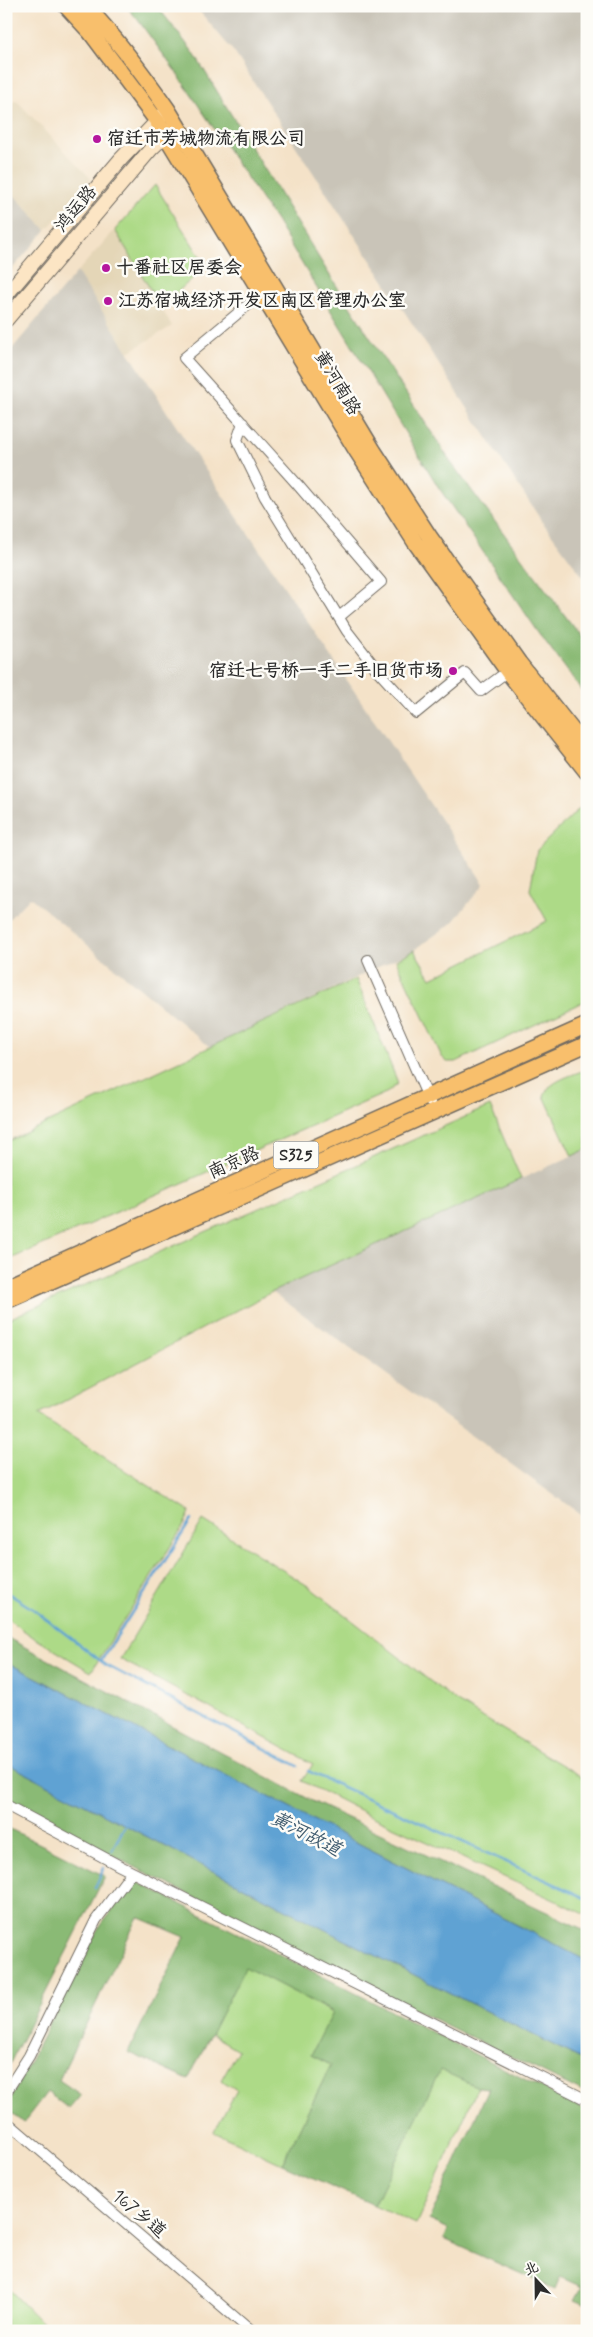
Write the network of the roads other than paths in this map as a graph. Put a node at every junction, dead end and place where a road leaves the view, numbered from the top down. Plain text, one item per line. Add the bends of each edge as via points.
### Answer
1 (66, 6) edge
2 (86, 6) edge
3 (163, 116) junction
4 (177, 125) junction
5 (165, 135) junction
6 (261, 294) junction
7 (6, 295) edge
8 (6, 320) edge
9 (243, 423) junction
10 (339, 617) junction
11 (508, 671) junction
12 (587, 749) edge
13 (587, 772) edge
14 (368, 960) dead end
15 (587, 1025) edge
16 (587, 1044) edge
17 (427, 1097) junction
18 (434, 1112) junction
19 (6, 1286) edge
20 (6, 1302) edge
21 (6, 1805) edge
22 (132, 1872) junction
23 (6, 2092) edge
24 (587, 2100) edge
25 (6, 2122) edge
26 (252, 2331) edge

1 - 3 main road, 黄河南路
2 - 3 main road, 黄河南路 via 147,78
3 - 4 main road, 黄河南路
3 - 5 main road, 黄河南路
3 - 7 street, 鸿运路 via 121,159
4 - 5 street, 鸿运路
4 - 12 main road, 黄河南路 via 373,450 429,536 519,663
5 - 6 main road, 黄河南路
5 - 8 street, 鸿运路
6 - 9 street via 184,358
6 - 11 main road, 黄河南路 via 415,542
9 - 10 street via 237,440 265,497
9 - 10 street via 381,582
10 - 11 street via 378,671 416,713 465,673 481,691
11 - 13 main road, 黄河南路
14 - 17 street
15 - 17 main road, 南京路 / S325
16 - 18 main road, 南京路 / S325
17 - 18 street
17 - 19 main road, 南京路 / S325
18 - 20 main road, 南京路 / S325
21 - 22 street
22 - 23 street via 96,1920 29,2056
22 - 24 street
25 - 26 street, 167乡道

